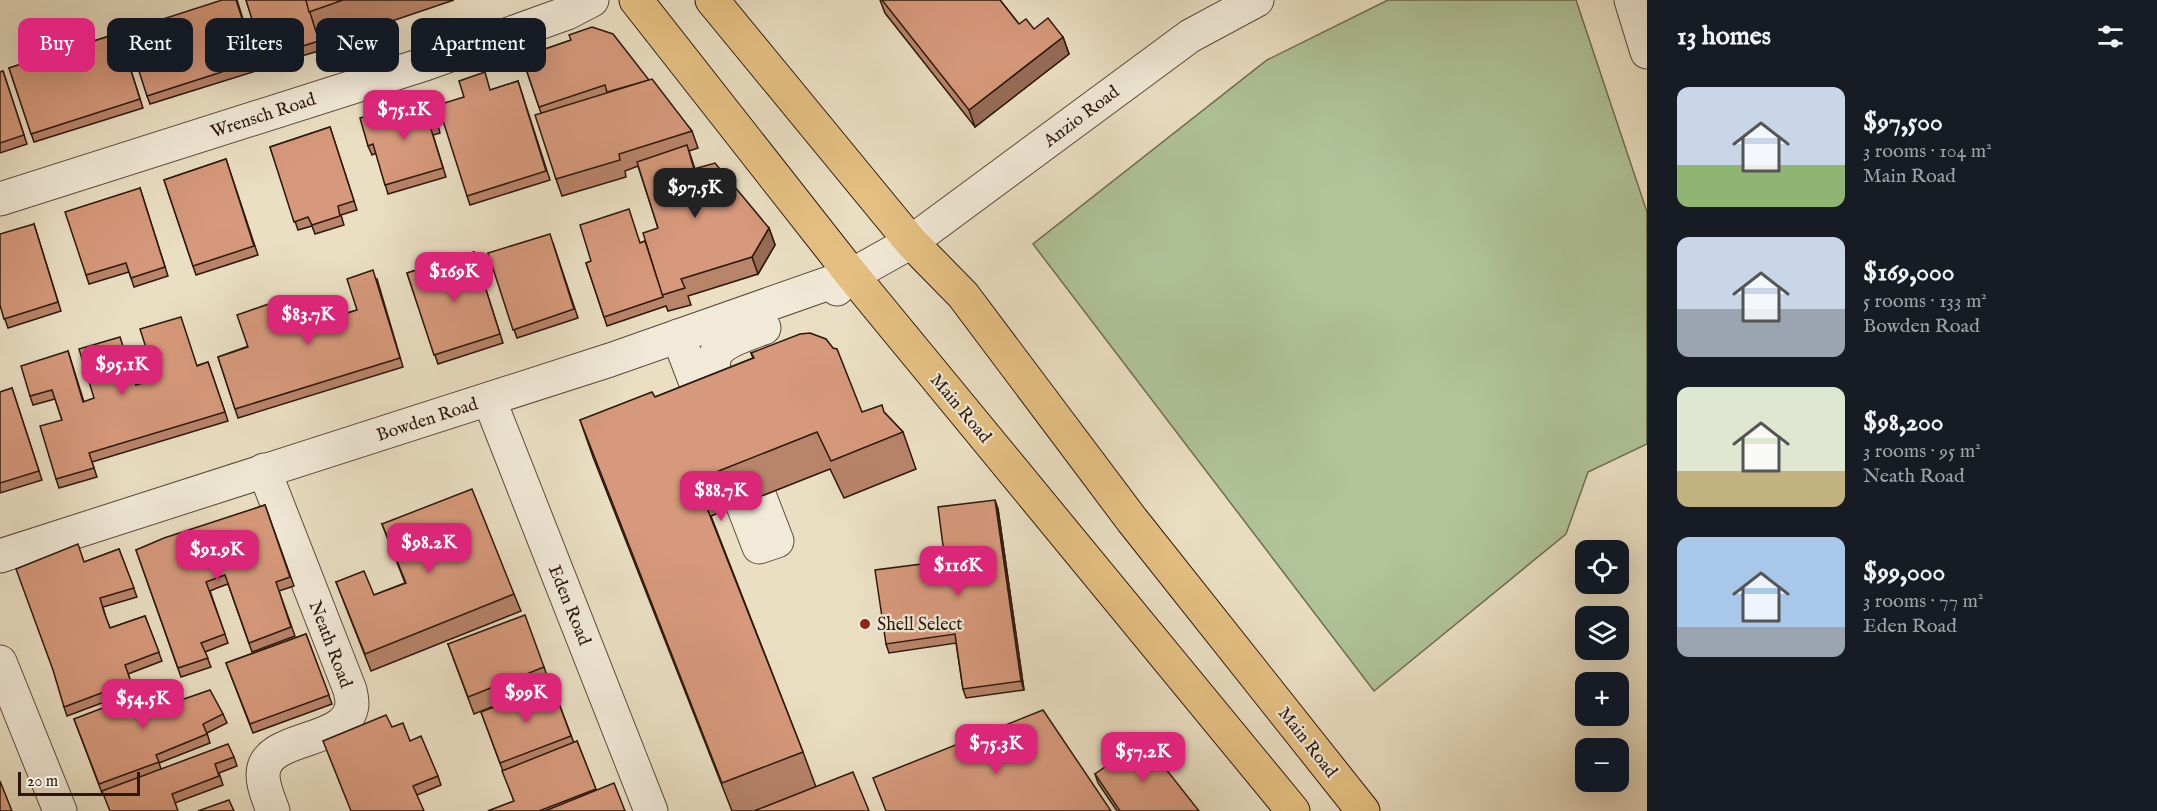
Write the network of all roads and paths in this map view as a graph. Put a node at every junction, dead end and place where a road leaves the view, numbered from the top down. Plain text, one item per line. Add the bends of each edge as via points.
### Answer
1 (592, 0) edge
2 (636, 0) edge
3 (712, 0) edge
4 (1631, 0) edge
5 (1250, 2) edge
6 (1647, 52) edge
7 (0, 199) edge
8 (911, 242) junction
9 (852, 275) junction
10 (678, 336) junction
11 (489, 399) junction
12 (264, 470) junction
13 (0, 556) edge
14 (0, 662) edge
15 (60, 811) edge
16 (273, 811) edge
17 (651, 811) edge
18 (1293, 811) edge
19 (1363, 811) edge

1 - 7 street, Wrensch Road via 567,13 425,64
2 - 9 main road, Main Road
3 - 8 main road, Main Road
4 - 6 street
5 - 8 street, Anzio Road via 1190,36
8 - 9 street, Anzio Road
8 - 19 main road, Main Road via 963,295 1132,520
9 - 10 street, Bowden Road
9 - 10 street via 812,311 732,339 718,349 712,367 716,414
9 - 18 main road, Main Road
10 - 11 street, Bowden Road
11 - 12 street, Bowden Road
11 - 17 street, Eden Road
12 - 13 street, Bowden Road
12 - 16 street, Neath Road via 350,690 352,705 345,720 333,729 282,749 269,759 263,772
14 - 15 street

